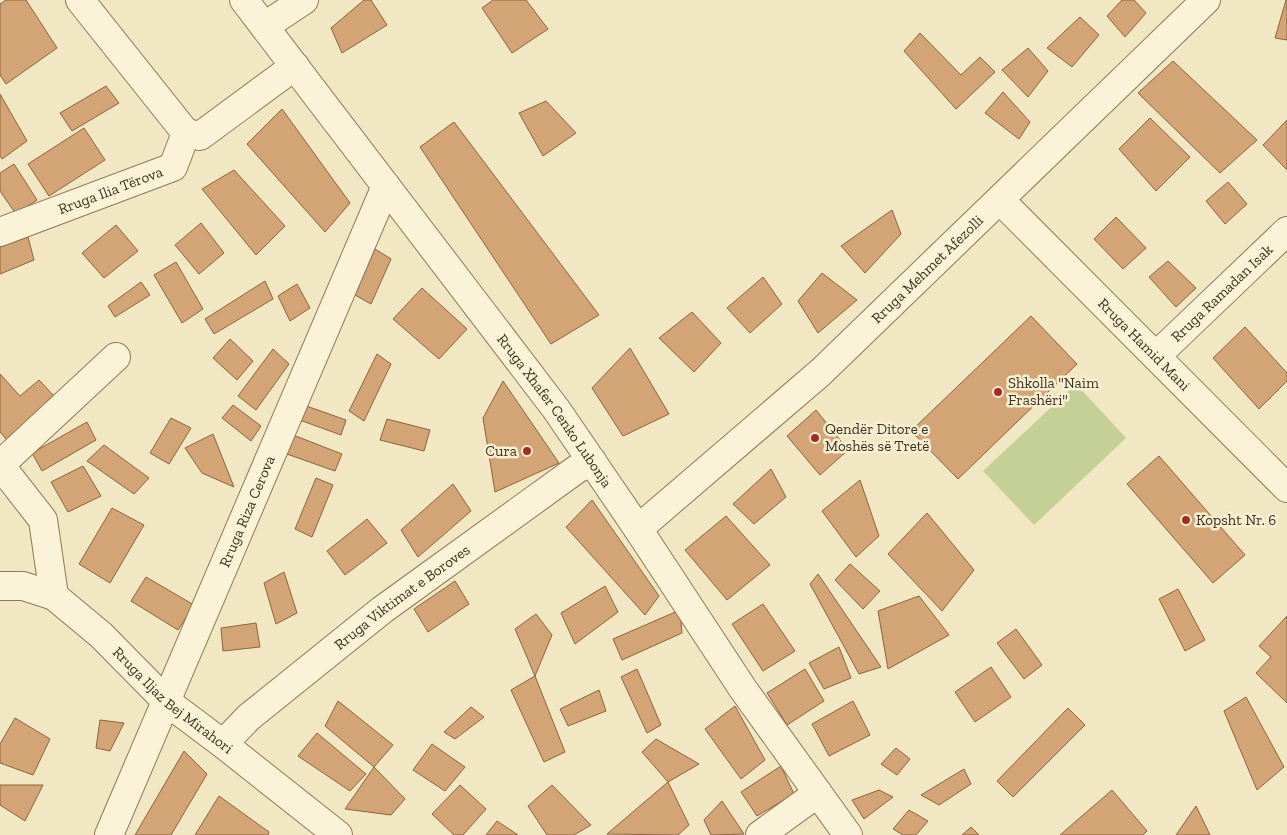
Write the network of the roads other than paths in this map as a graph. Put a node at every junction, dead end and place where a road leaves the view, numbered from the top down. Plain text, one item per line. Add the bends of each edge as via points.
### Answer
1 (80, 0) edge
2 (244, 0) edge
3 (304, 0) edge
4 (1206, 0) edge
5 (265, 26) junction
6 (296, 66) junction
7 (186, 133) junction
8 (386, 186) junction
9 (1000, 200) junction
10 (1287, 230) edge
11 (0, 232) edge
12 (1156, 356) junction
13 (116, 357) dead end
14 (592, 462) junction
15 (0, 465) edge
16 (1287, 488) edge
17 (638, 529) junction
18 (0, 586) edge
19 (54, 596) junction
20 (167, 702) junction
21 (223, 744) junction
22 (818, 793) junction
23 (109, 835) edge
24 (338, 835) edge
25 (760, 835) edge
26 (848, 835) edge

1 - 7 street
2 - 5 street, Rruga Xhafer Cenko Lubonja
3 - 5 street
4 - 9 street, Rruga Mehmet Afezolli
5 - 6 street, Rruga Xhafer Cenko Lubonja
6 - 7 street via 200,136
6 - 8 street, Rruga Xhafer Cenko Lubonja
7 - 11 street, Rruga Ilia Tërova via 173,167
8 - 14 street, Rruga Xhafer Cenko Lubonja via 556,409
8 - 20 street, Rruga Riza Cerova
9 - 12 street, Rruga Hamid Mani
9 - 17 street, Rruga Mehmet Afezolli via 821,372
10 - 12 street, Rruga Ramadan Isak
12 - 16 street, Rruga Hamid Mani
13 - 15 street
14 - 17 street, Rruga Xhafer Cenko Lubonja
14 - 21 street, Rruga Viktimat e Boroves via 577,469 382,610 248,717
15 - 19 street via 43,520
17 - 22 street, Rruga Xhafer Cenko Lubonja via 743,690
18 - 19 street, Rruga Iljaz Bej Mirahori via 23,586
19 - 20 street, Rruga Iljaz Bej Mirahori via 101,635
20 - 21 street, Rruga Iljaz Bej Mirahori
20 - 23 street, Rruga Riza Cerova
21 - 24 street, Rruga Iljaz Bej Mirahori
22 - 25 street
22 - 26 street, Rruga Xhafer Cenko Lubonja

